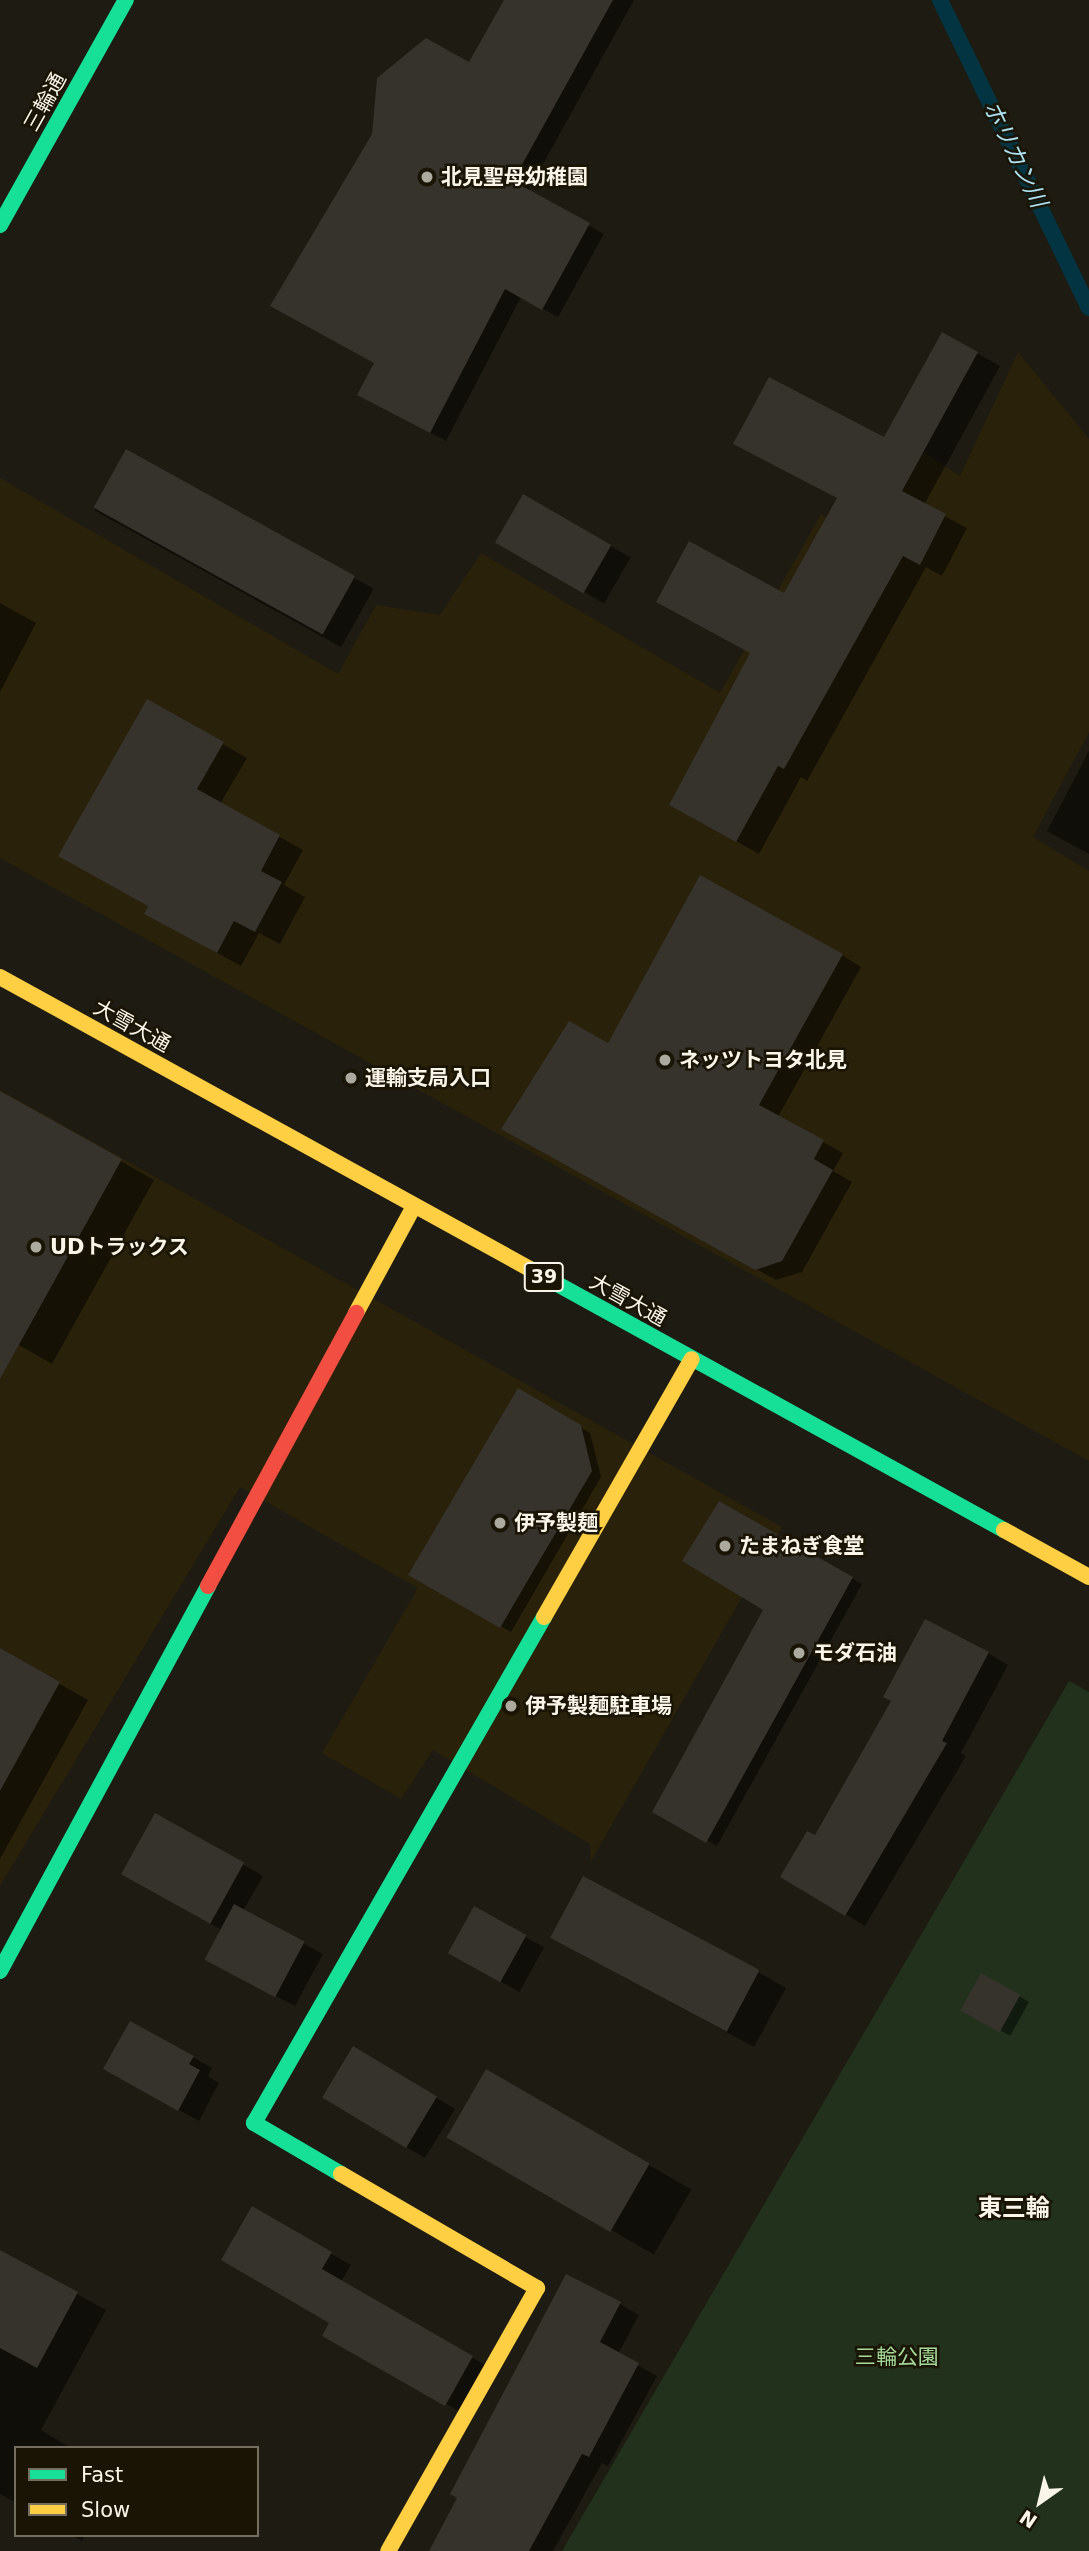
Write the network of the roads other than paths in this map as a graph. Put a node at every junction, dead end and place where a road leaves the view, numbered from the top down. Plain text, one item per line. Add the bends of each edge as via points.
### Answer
1 (126, 0) edge
2 (0, 225) edge
3 (0, 977) edge
4 (414, 1206) junction
5 (691, 1359) junction
6 (1089, 1577) edge
7 (0, 1971) edge
8 (388, 2551) edge

1 - 2 main road, 三輪通
3 - 4 main road, 大雪大通 / 39
4 - 5 main road, 大雪大通 / 39
4 - 7 main road
5 - 6 main road, 大雪大通 / 39
5 - 8 main road via 254,2123 537,2288

